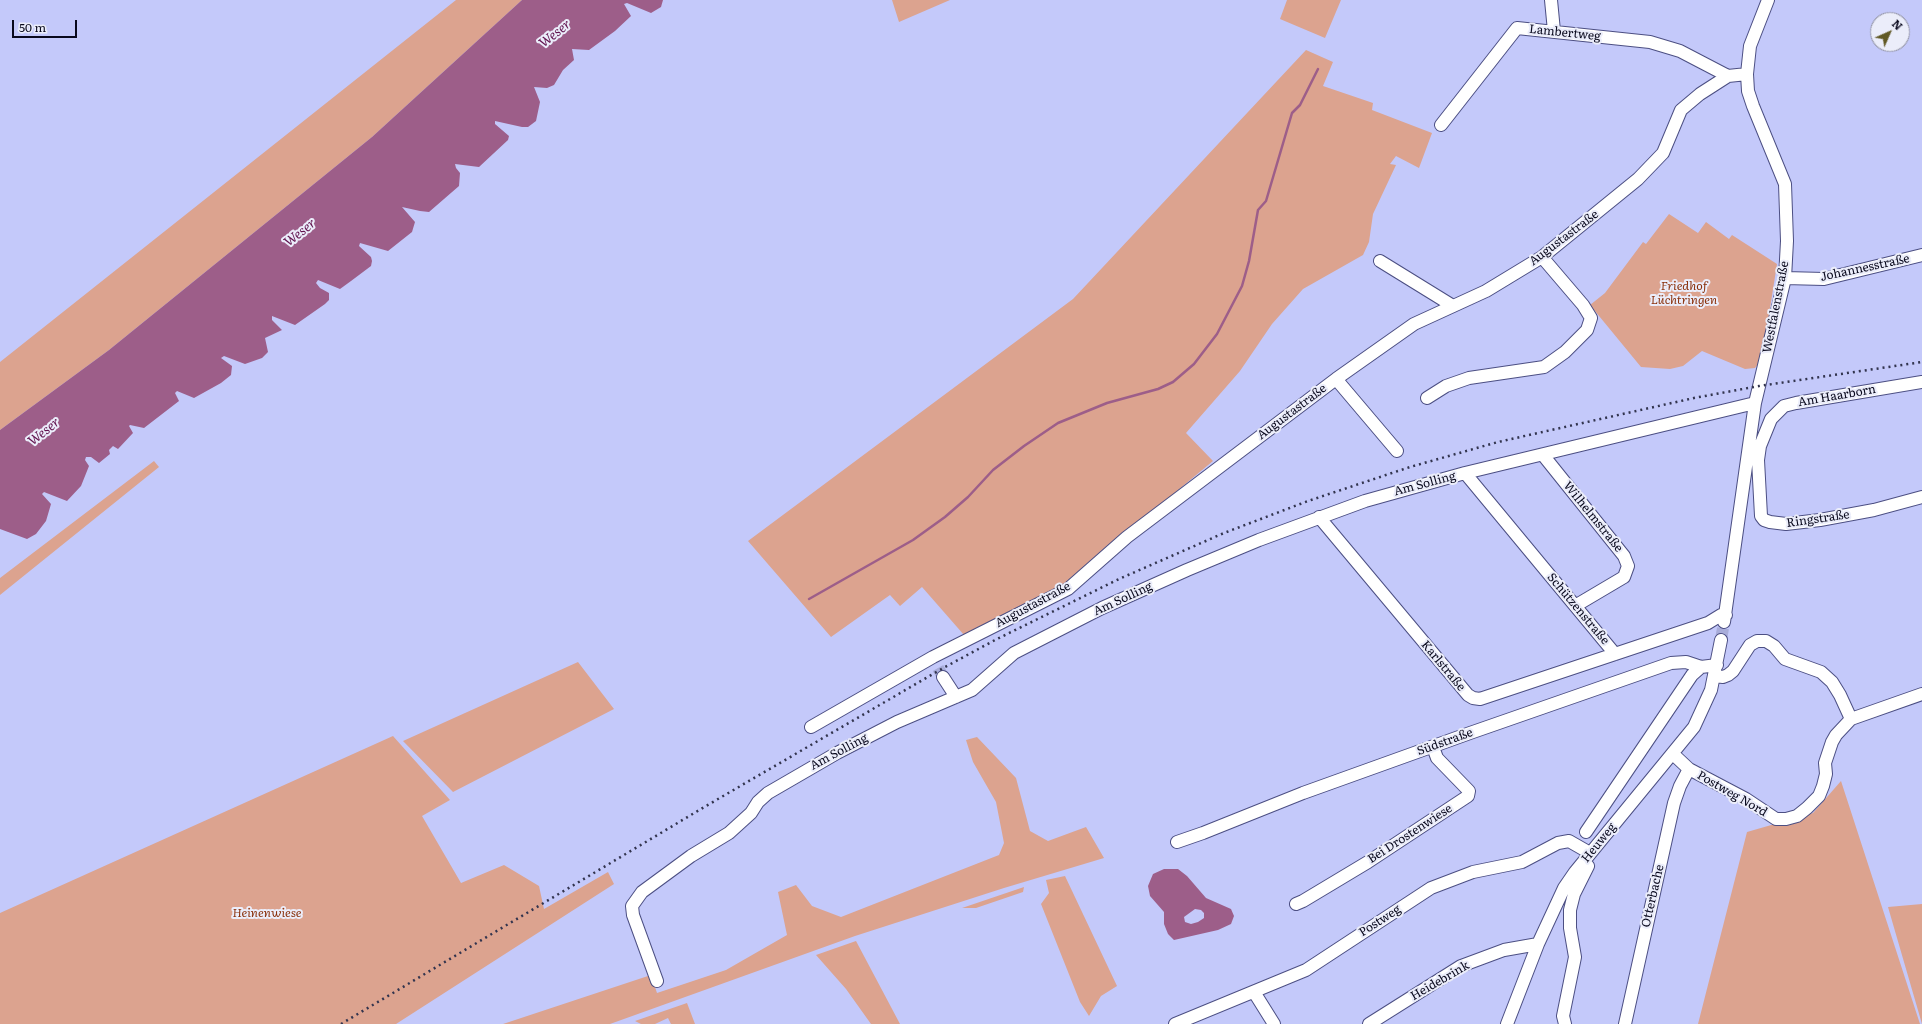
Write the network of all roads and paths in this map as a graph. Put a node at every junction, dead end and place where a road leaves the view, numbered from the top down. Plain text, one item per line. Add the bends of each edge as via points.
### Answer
1 (1551, 0) edge
2 (1768, 0) edge
3 (1554, 31) junction
4 (1747, 74) junction
5 (1728, 76) junction
6 (1441, 125) dead end
7 (1922, 255) edge
8 (1542, 257) junction
9 (1380, 261) dead end
10 (1785, 278) junction
11 (1453, 306) junction
12 (1336, 379) junction
13 (1922, 382) edge
14 (1427, 398) dead end
15 (1755, 403) junction
16 (1754, 446) junction
17 (1397, 451) dead end
18 (1543, 455) junction
19 (1465, 473) junction
20 (1922, 497) edge
21 (1319, 517) junction
22 (1575, 606) junction
23 (1725, 618) joint
24 (1721, 640) tunnel mouth
25 (1615, 654) junction
26 (933, 657) junction
27 (1700, 667) junction
28 (1716, 671) junction
29 (1922, 694) edge
30 (956, 697) junction
31 (1852, 719) junction
32 (811, 727) dead end
33 (1432, 746) junction
34 (1673, 754) junction
35 (1689, 769) junction
36 (1586, 832) dead end
37 (1177, 842) dead end
38 (1587, 858) junction
39 (1296, 904) dead end
40 (1538, 944) junction
41 (657, 981) dead end
42 (1254, 992) junction
43 (1175, 1024) edge
44 (1274, 1024) edge
45 (1369, 1024) edge
46 (1507, 1024) edge
47 (1565, 1024) edge
48 (1624, 1024) edge

1 - 3 street
2 - 4 street, Westfalenstraße via 1750,46
3 - 5 street, Lambertweg via 1650,42 1680,52
3 - 6 street, Lambertweg via 1517,28
4 - 5 street, Augustastraße
4 - 10 street, Westfalenstraße via 1748,91 1753,106 1785,184
5 - 8 street, Augustastraße via 1700,94 1682,110 1663,153 1638,179
7 - 10 street, Johannesstraße via 1824,279
8 - 11 street, Augustastraße via 1486,291
8 - 14 street via 1591,318 1586,330 1565,352 1544,367 1469,378 1446,386
9 - 11 street
10 - 15 street, Westfalenstraße
11 - 12 street, Augustastraße via 1414,324
12 - 17 street
12 - 26 street, Augustastraße via 1128,537 1068,589
13 - 16 street, Am Haarborn via 1784,406 1771,419
15 - 16 street, Westfalenstraße
15 - 18 street, Am Solling
16 - 20 street, Ringstraße via 1758,460 1761,516 1770,522 1786,524 1820,520 1874,510
16 - 23 street, Westfalenstraße
18 - 19 street, Am Solling
18 - 22 street, Wilhelmstraße via 1624,556 1628,566 1624,577
19 - 21 street, Am Solling via 1365,501
19 - 22 street, Schützenstraße
21 - 25 street, Karlstraße via 1473,698 1480,698
21 - 30 street, Am Solling via 1187,570 1102,608 1014,653 972,690
22 - 25 street, Schützenstraße
23 - 25 street, Schützenstraße via 1721,615 1708,623
24 - 28 street
26 - 30 street
26 - 32 street, Augustastraße
27 - 28 street, Südstraße
27 - 33 street, Südstraße via 1686,662 1671,663
27 - 36 street, Heuweg via 1692,675
28 - 31 street, Südstraße via 1723,677 1728,675 1750,645 1757,641 1766,642 1774,646 1785,659 1821,672 1832,682
28 - 34 street, Heuweg via 1711,690 1698,718
29 - 31 street, Postweg Nord
30 - 41 street, Am Solling via 897,722 780,785 758,802 751,813 729,833 691,856 642,892 632,906 633,914
31 - 35 street, Postweg Nord via 1832,742 1819,796 1797,816 1776,819 1746,799
33 - 37 street, Südstraße
33 - 39 street, Bei Drostenwiese via 1437,758 1469,791 1468,796 1368,862
34 - 35 street, Postweg Nord
34 - 38 street, Heuweg
35 - 48 street, Otterbache via 1674,803
38 - 40 street, Heuweg via 1564,888
38 - 42 street, Postweg via 1569,841 1558,843 1522,862 1473,872 1431,888 1306,970
38 - 47 street via 1588,866 1574,894 1570,910 1575,957 1562,1016
40 - 45 street, Heidebrink via 1504,950 1461,966
40 - 46 street, Heuweg
42 - 43 street, Postweg
42 - 44 street

